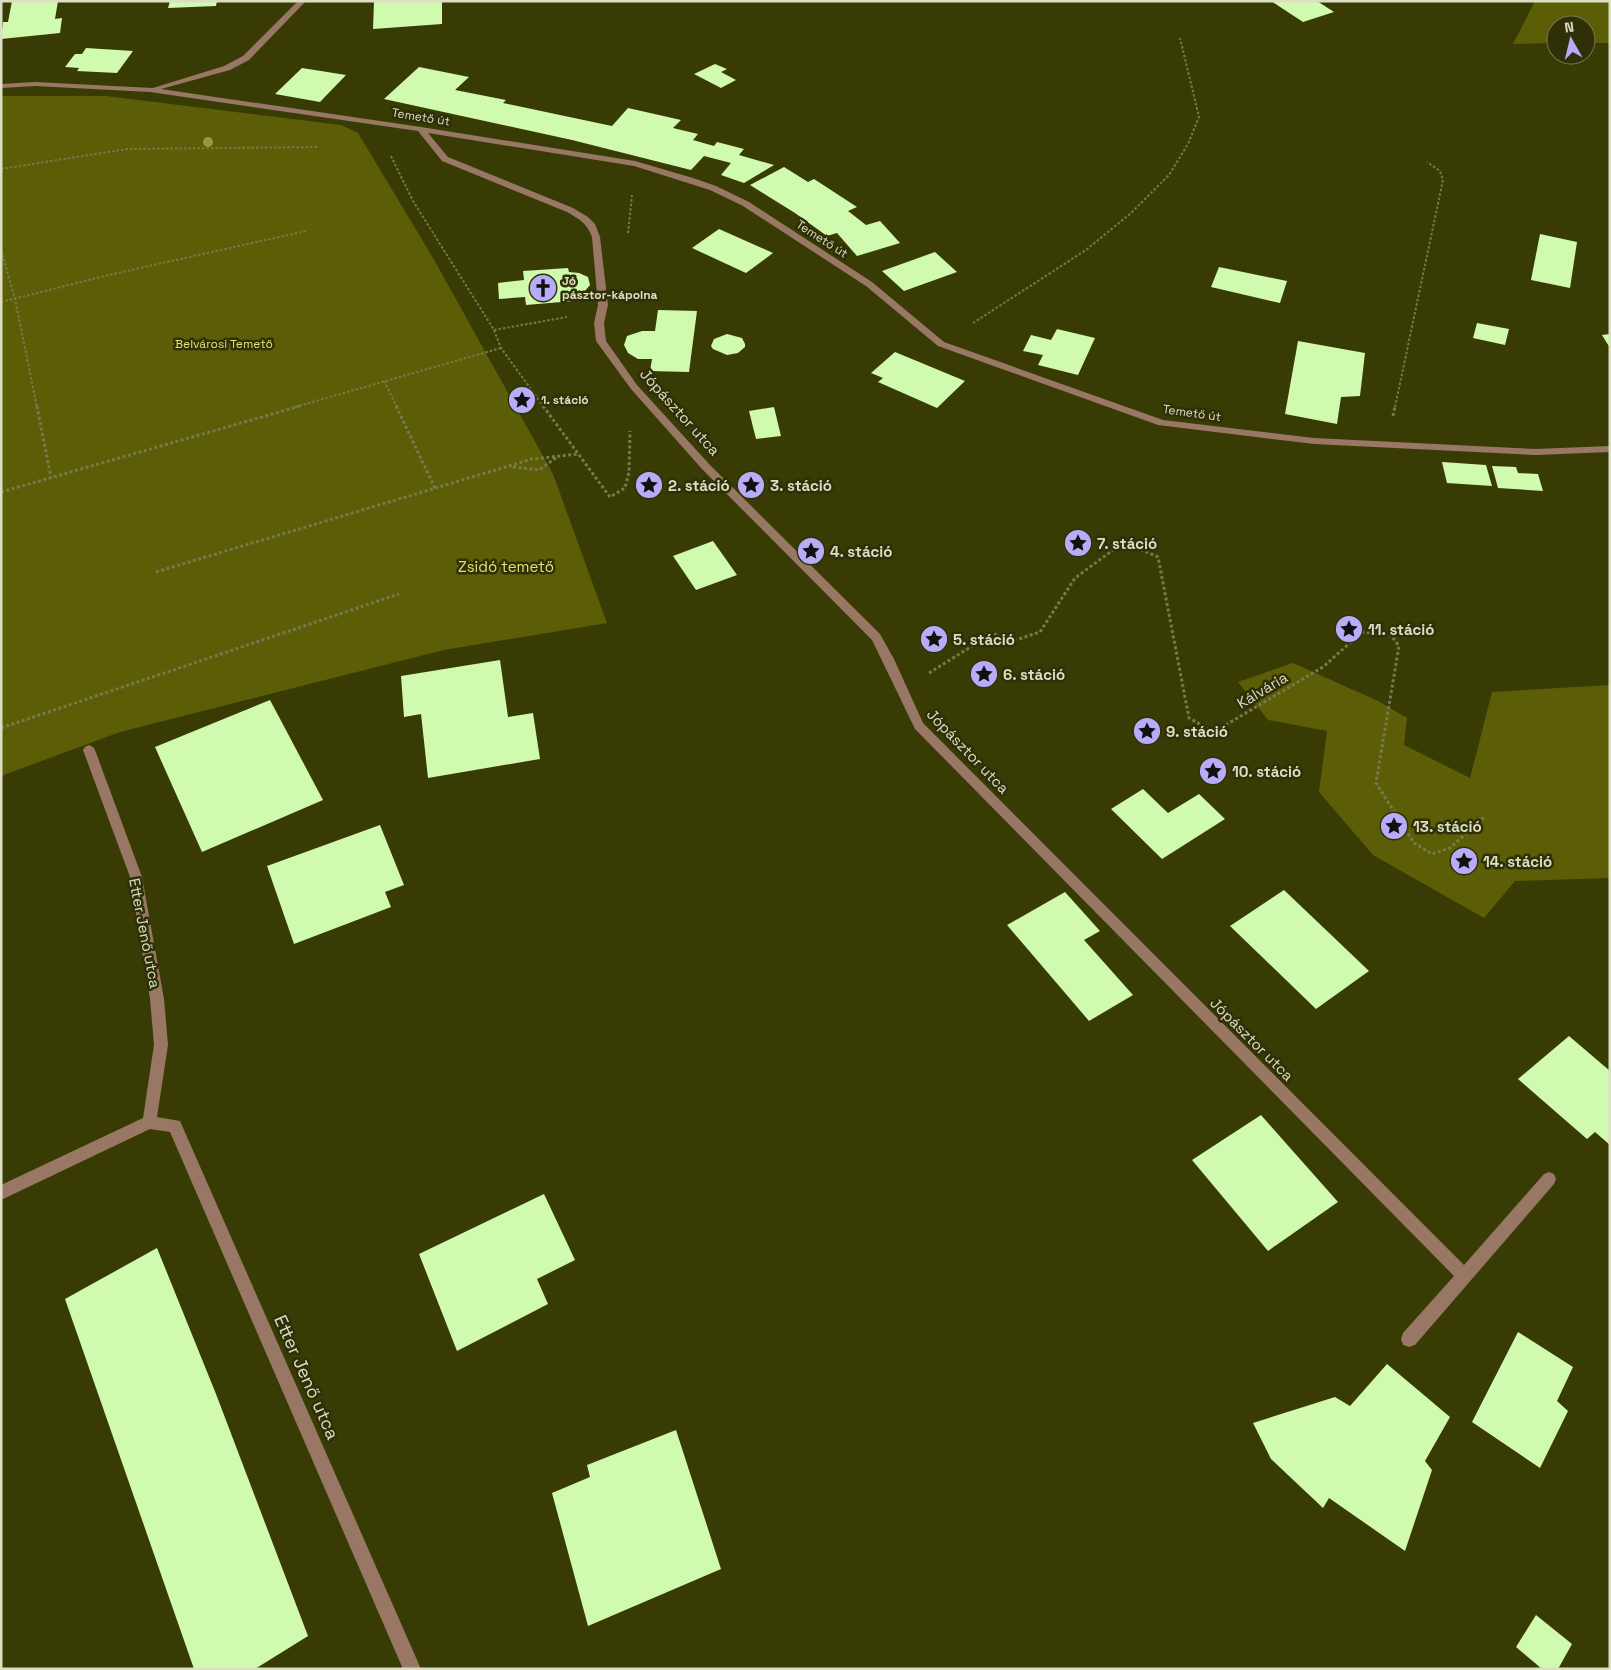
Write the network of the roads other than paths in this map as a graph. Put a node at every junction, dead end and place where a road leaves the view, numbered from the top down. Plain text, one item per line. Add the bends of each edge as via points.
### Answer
1 (302, 1) edge
2 (1, 86) edge
3 (150, 90) junction
4 (421, 129) junction
5 (1610, 449) edge
6 (89, 750) dead end
7 (149, 1122) junction
8 (1549, 1179) dead end
9 (1, 1193) edge
10 (1465, 1277) junction
11 (1409, 1339) dead end
12 (412, 1669) edge

1 - 3 street via 246,58 228,68
2 - 3 street, Temető út via 35,84
3 - 4 street, Temető út
4 - 5 street, Temető út via 635,164 713,188 746,204 869,284 941,344 1162,423 1314,441 1536,452
4 - 10 street, Jópásztor utca via 445,159 585,218 596,237 603,305 599,323 601,341 634,387 706,467 876,637 919,726
6 - 7 street, Etter Jenő utca via 136,877 157,999 161,1045
7 - 9 street
7 - 12 street, Etter Jenő utca via 175,1126
8 - 10 street
10 - 11 street

